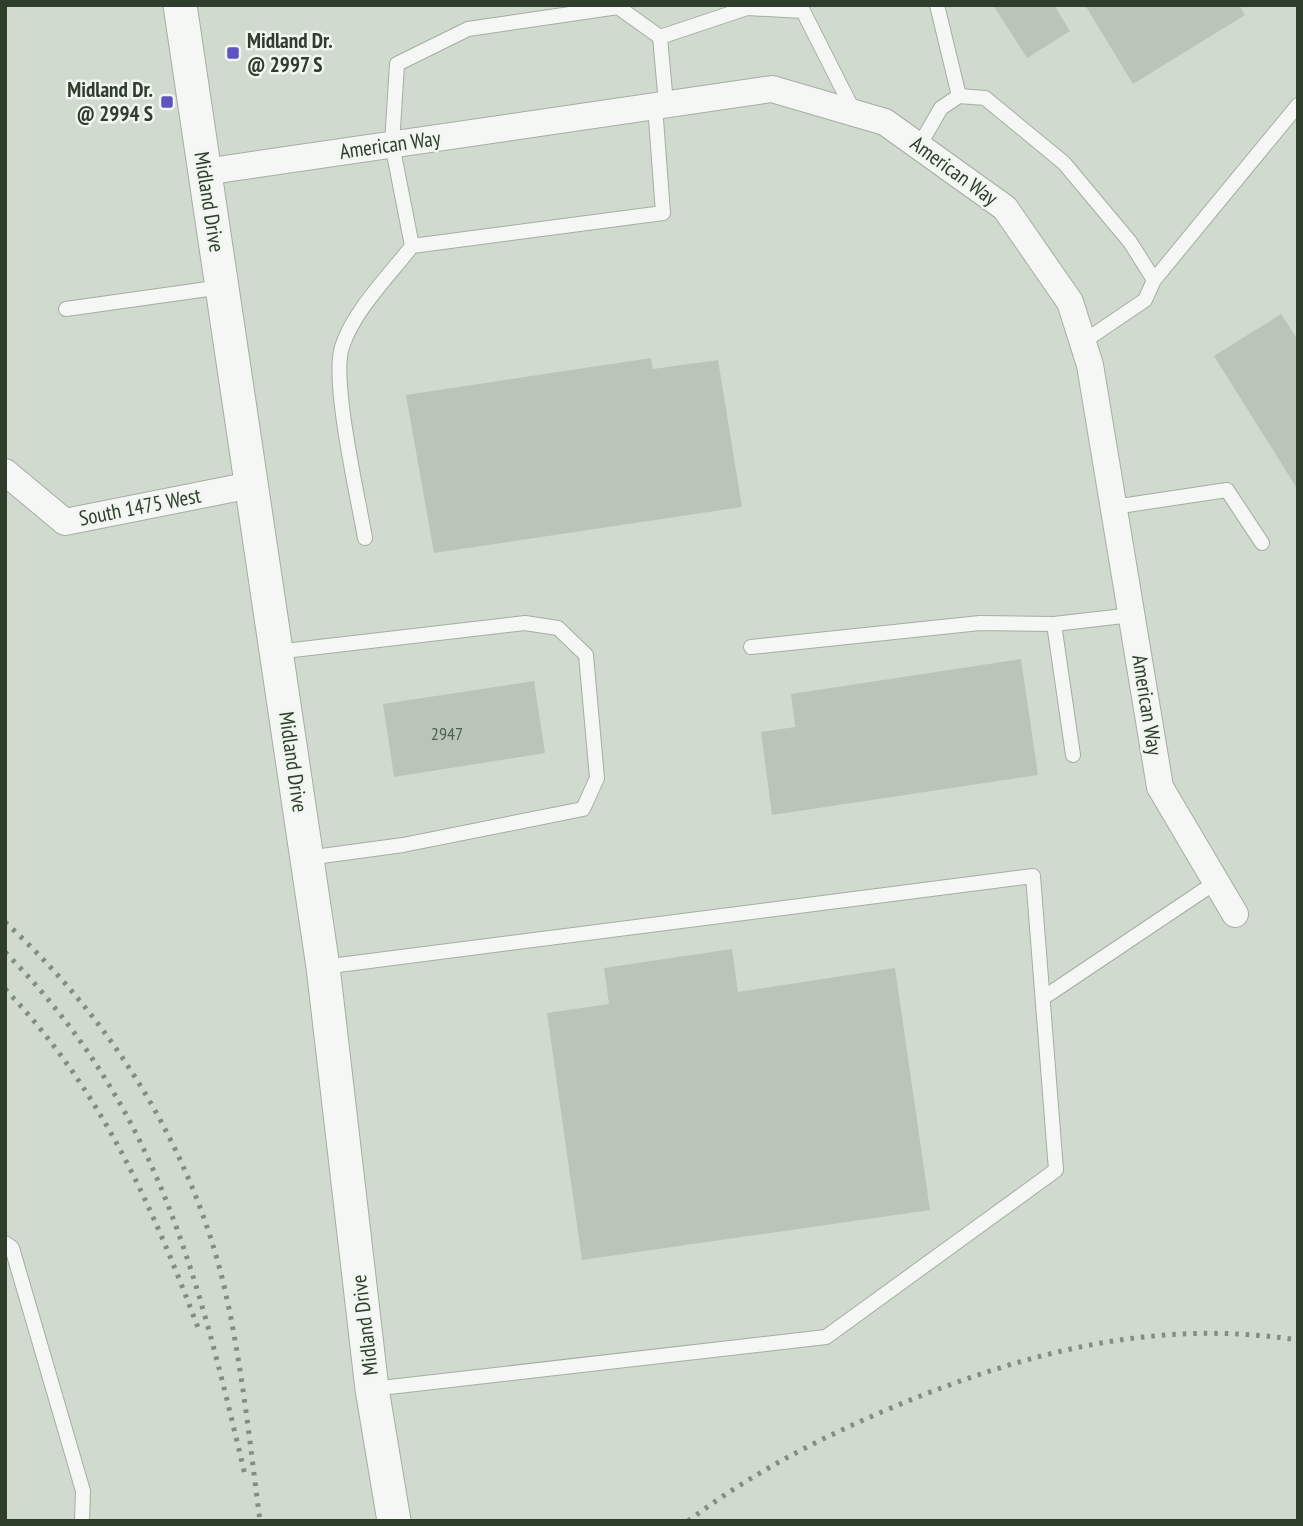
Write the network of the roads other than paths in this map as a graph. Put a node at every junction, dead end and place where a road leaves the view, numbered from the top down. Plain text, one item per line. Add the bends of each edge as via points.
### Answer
1 (180, 5) edge
2 (937, 5) edge
3 (660, 37) junction
4 (959, 96) junction
5 (661, 105) junction
6 (1298, 105) edge
7 (854, 113) junction
8 (392, 144) junction
9 (919, 146) junction
10 (204, 172) junction
11 (412, 246) junction
12 (1154, 280) junction
13 (222, 287) junction
14 (66, 309) dead end
15 (1083, 342) junction
16 (5, 472) edge
17 (251, 485) junction
18 (1114, 507) junction
19 (365, 538) dead end
20 (1262, 543) dead end
21 (1132, 615) junction
22 (1054, 624) junction
23 (751, 647) dead end
24 (276, 652) junction
25 (1073, 755) dead end
26 (307, 858) junction
27 (1216, 881) junction
28 (1235, 914) dead end
29 (323, 967) junction
30 (1043, 998) junction
31 (5, 1243) edge
32 (372, 1389) junction
33 (82, 1521) edge
34 (394, 1521) edge

1 - 10 street, Midland Drive
2 - 4 lane
3 - 5 lane
3 - 7 lane via 747,8 803,11
3 - 8 lane via 618,8 468,29 397,64
4 - 9 lane via 941,108
4 - 12 lane via 985,98 1064,163 1130,242
5 - 7 street, American Way via 772,89
5 - 8 street, American Way
5 - 11 lane via 663,213
6 - 12 lane
7 - 9 street, American Way via 885,122
8 - 10 street, American Way
8 - 11 lane
9 - 15 street, American Way via 1005,208 1070,302
10 - 13 street, Midland Drive
11 - 19 lane via 358,316 341,348 341,396
12 - 15 lane via 1145,300
13 - 14 lane
13 - 17 street, Midland Drive
15 - 18 street, American Way
16 - 17 street, South 1475 West via 65,522
17 - 24 street, Midland Drive
18 - 20 lane via 1227,490
18 - 21 street, American Way
21 - 22 lane
21 - 27 street, American Way via 1160,787
22 - 23 lane via 980,623
22 - 25 lane
24 - 26 street, Midland Drive
24 - 26 lane via 525,623 558,628 586,655 597,778 583,809 403,845
26 - 29 street, Midland Drive
27 - 28 street, American Way
27 - 30 lane
29 - 30 lane via 1033,876
29 - 32 street, Midland Drive
30 - 32 lane via 1056,1170 826,1337
31 - 33 lane via 12,1248 83,1491
32 - 34 street, Midland Drive

